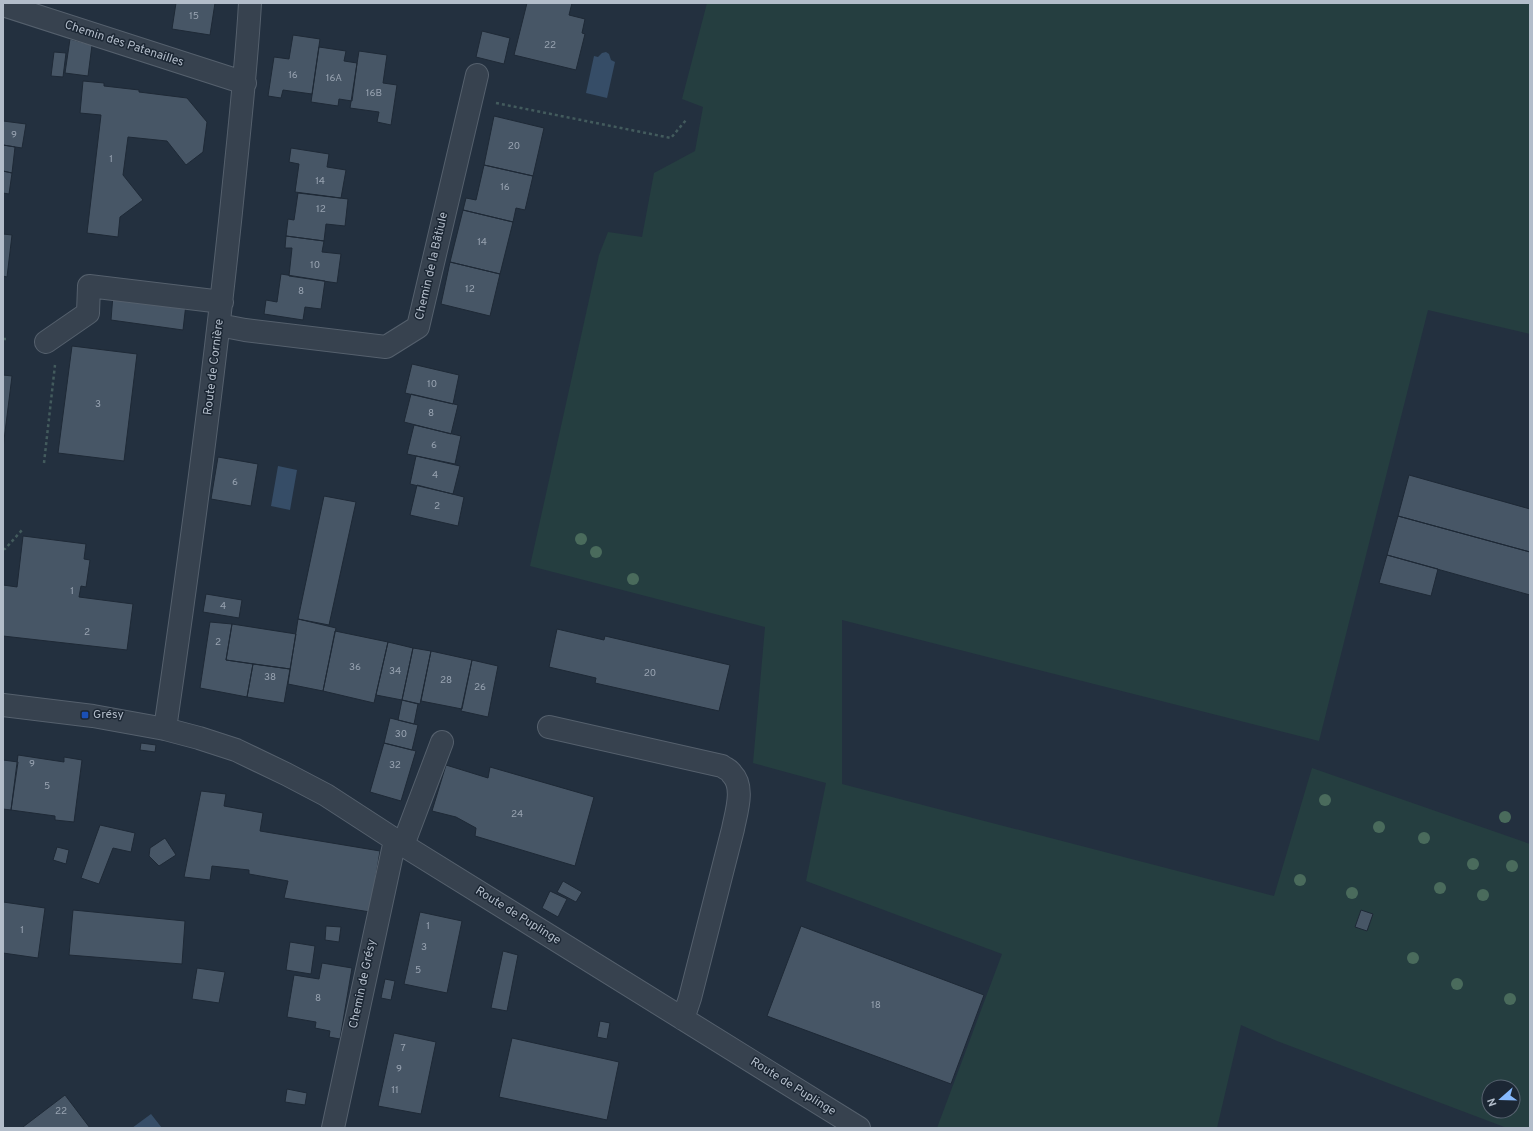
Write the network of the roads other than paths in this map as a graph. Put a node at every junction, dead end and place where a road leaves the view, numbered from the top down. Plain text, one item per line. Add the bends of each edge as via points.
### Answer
1 (250, 3) edge
2 (3, 5) edge
3 (477, 75) dead end
4 (245, 83) junction
5 (222, 302) junction
6 (219, 325) junction
7 (52, 338) road end
8 (3, 705) edge
9 (549, 727) dead end
10 (165, 729) junction
11 (442, 742) dead end
12 (399, 843) junction
13 (683, 1019) junction
14 (333, 1128) edge
15 (859, 1128) edge

1 - 4 street, Route de Cornière
2 - 4 street, Chemin des Patenailles
3 - 6 street, Chemin de la Bâtiule via 418,327 386,347
4 - 5 street, Route de Cornière
5 - 6 street, Route de Cornière
5 - 7 street via 89,286 88,313
6 - 10 street, Route de Cornière
8 - 10 street, Route de Puplinge via 93,716
9 - 13 street via 722,766 736,778 738,803 733,829
10 - 12 street, Route de Puplinge via 236,750 286,774 326,795
11 - 12 street, Chemin de Grésy
12 - 13 street, Route de Puplinge
12 - 14 street, Chemin de Grésy
13 - 15 street, Route de Puplinge

